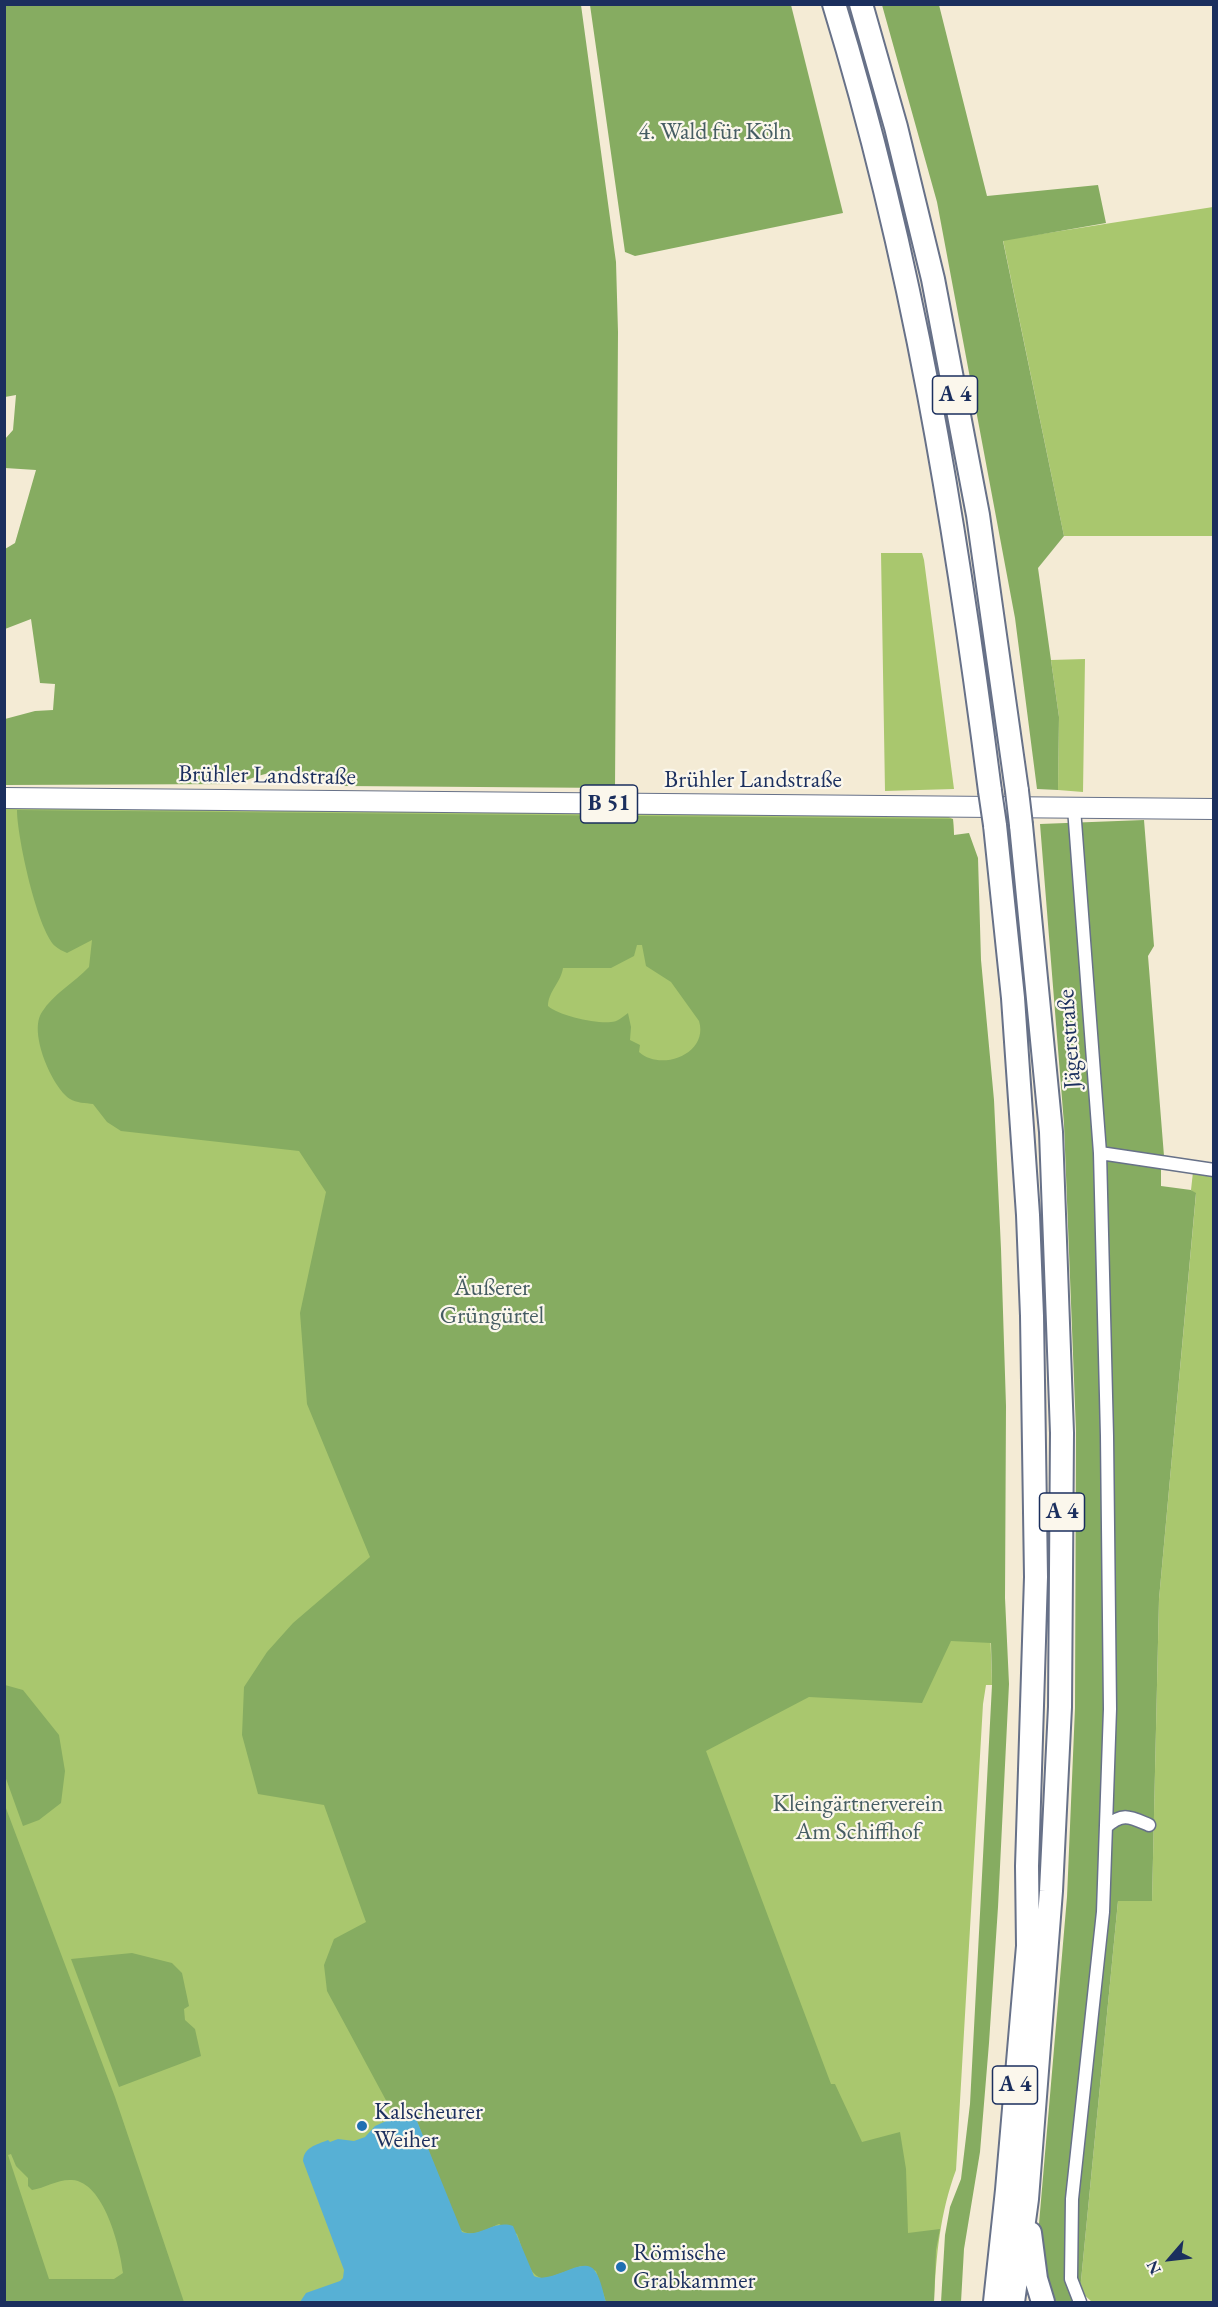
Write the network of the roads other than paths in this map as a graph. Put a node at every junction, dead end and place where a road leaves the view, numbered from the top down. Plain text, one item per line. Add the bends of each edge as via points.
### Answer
1 (834, 4) edge
2 (861, 4) edge
3 (4, 798) edge
4 (1074, 808) junction
5 (1214, 809) edge
6 (1100, 1153) junction
7 (1214, 1170) edge
8 (1149, 1825) dead end
9 (1106, 1827) junction
10 (1027, 1866) junction
11 (1027, 2199) junction
12 (980, 2302) edge
13 (995, 2302) edge
14 (1013, 2302) edge
15 (1043, 2302) edge
16 (1080, 2302) edge

1 - 10 highway, A 4, bridge via 888,201 918,334 969,624 995,825 1014,1009 1032,1316 1036,1576
2 - 11 highway, A 4, bridge via 933,279 978,515 1022,825 1051,1132 1062,1433 1060,1707 1051,1891
3 - 4 main road, Brühler Landstraße / B 51
4 - 5 main road, Brühler Landstraße / B 51
4 - 6 street, Jägerstraße
6 - 7 street
6 - 9 street, Jägerstraße via 1110,1710
8 - 9 street via 1130,1817 1117,1818
9 - 16 street, Jägerstraße via 1103,1912 1072,2199 1071,2279
10 - 12 highway, A 4 via 1014,1944
10 - 13 highway, A 4 via 1028,1946
11 - 14 highway, A 4
11 - 15 highway via 1036,2279

